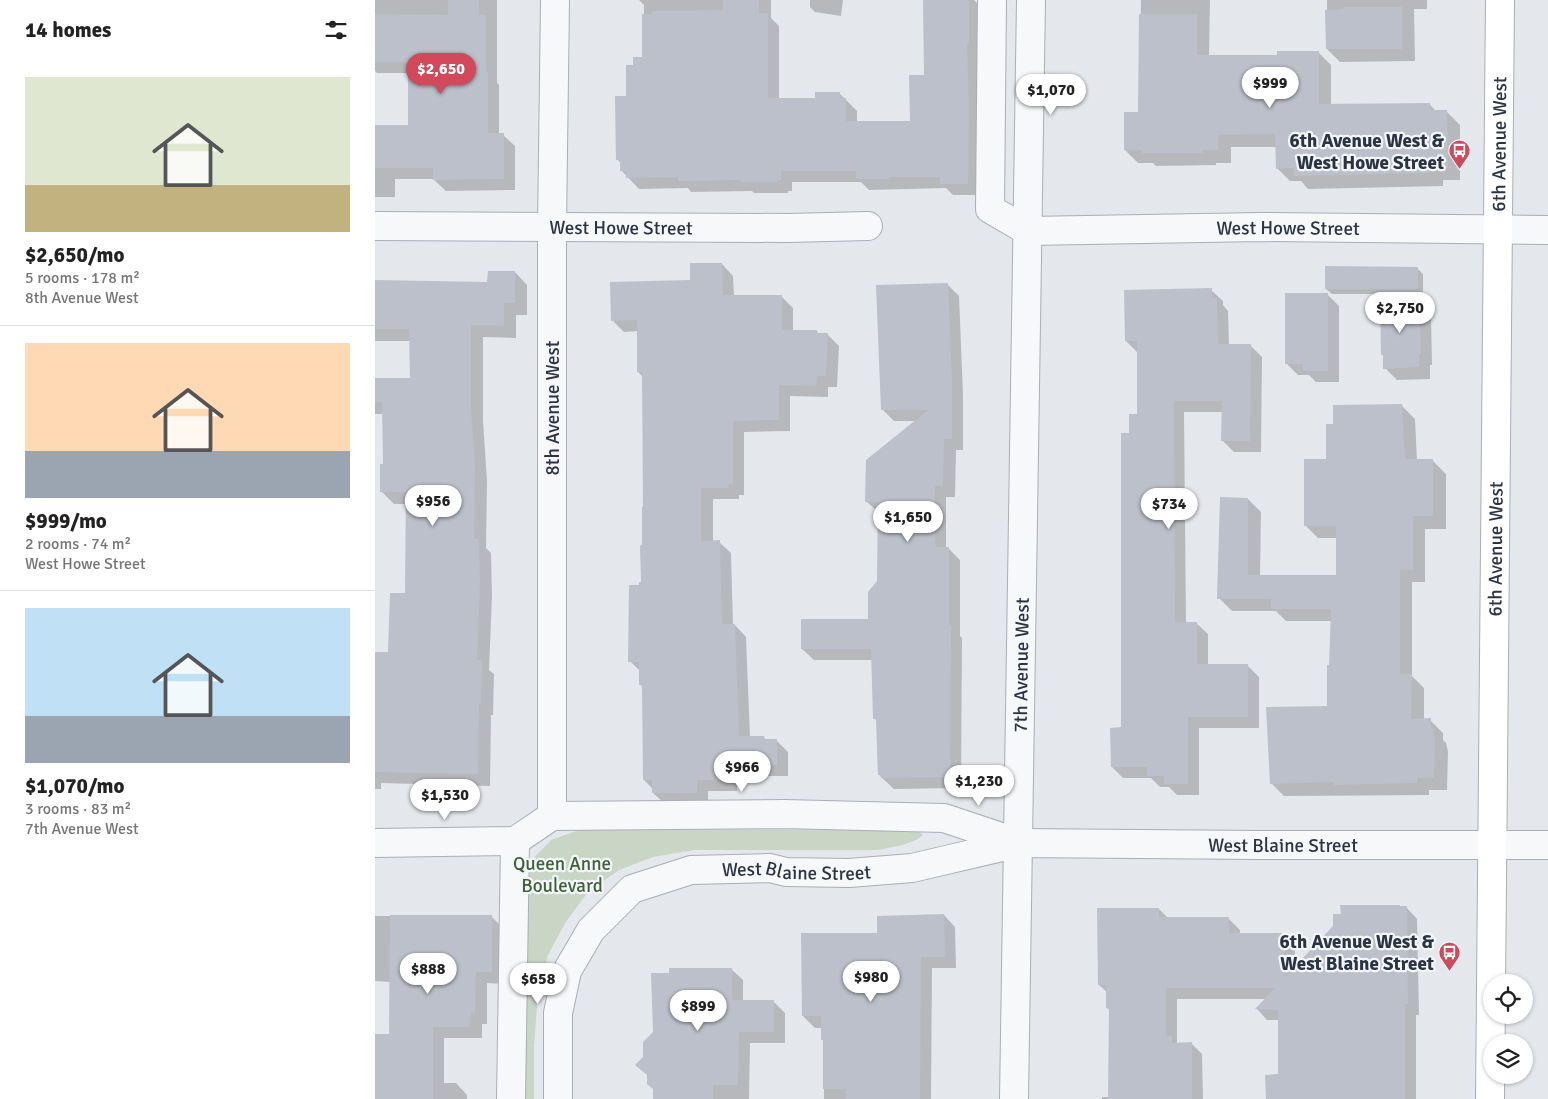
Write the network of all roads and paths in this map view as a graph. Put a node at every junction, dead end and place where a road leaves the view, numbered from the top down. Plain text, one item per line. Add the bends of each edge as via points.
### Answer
1 (555, 0) edge
2 (992, 0) edge
3 (1031, 0) edge
4 (1500, 0) edge
5 (375, 226) edge
6 (868, 226) dead end
7 (552, 228) junction
8 (1548, 230) edge
9 (1028, 231) junction
10 (1499, 231) junction
11 (552, 816) junction
12 (515, 841) junction
13 (375, 842) edge
14 (1019, 843) junction
15 (1548, 845) edge
16 (1492, 846) junction
17 (511, 1099) edge
18 (558, 1099) edge
19 (1014, 1099) edge
20 (1490, 1099) edge

1 - 7 street, 8th Avenue West
2 - 9 street via 990,209
3 - 9 street, 7th Avenue West
4 - 10 street, 6th Avenue West
5 - 7 street, West Howe Street
6 - 7 street, West Howe Street
7 - 11 street, 8th Avenue West
8 - 10 street, West Howe Street
9 - 10 street, West Howe Street via 1260,228
9 - 14 street, 7th Avenue West
10 - 16 street, 6th Avenue West
11 - 12 street
11 - 14 street, West Blaine Street via 784,814 944,818
12 - 13 street
12 - 17 street
14 - 16 street, West Blaine Street
14 - 18 street, West Blaine Street via 912,868 849,873 786,872 770,868 691,870 632,888 591,930 567,971 558,1013
14 - 19 street, 7th Avenue West
15 - 16 street, West Blaine Street
16 - 20 street, 6th Avenue West

